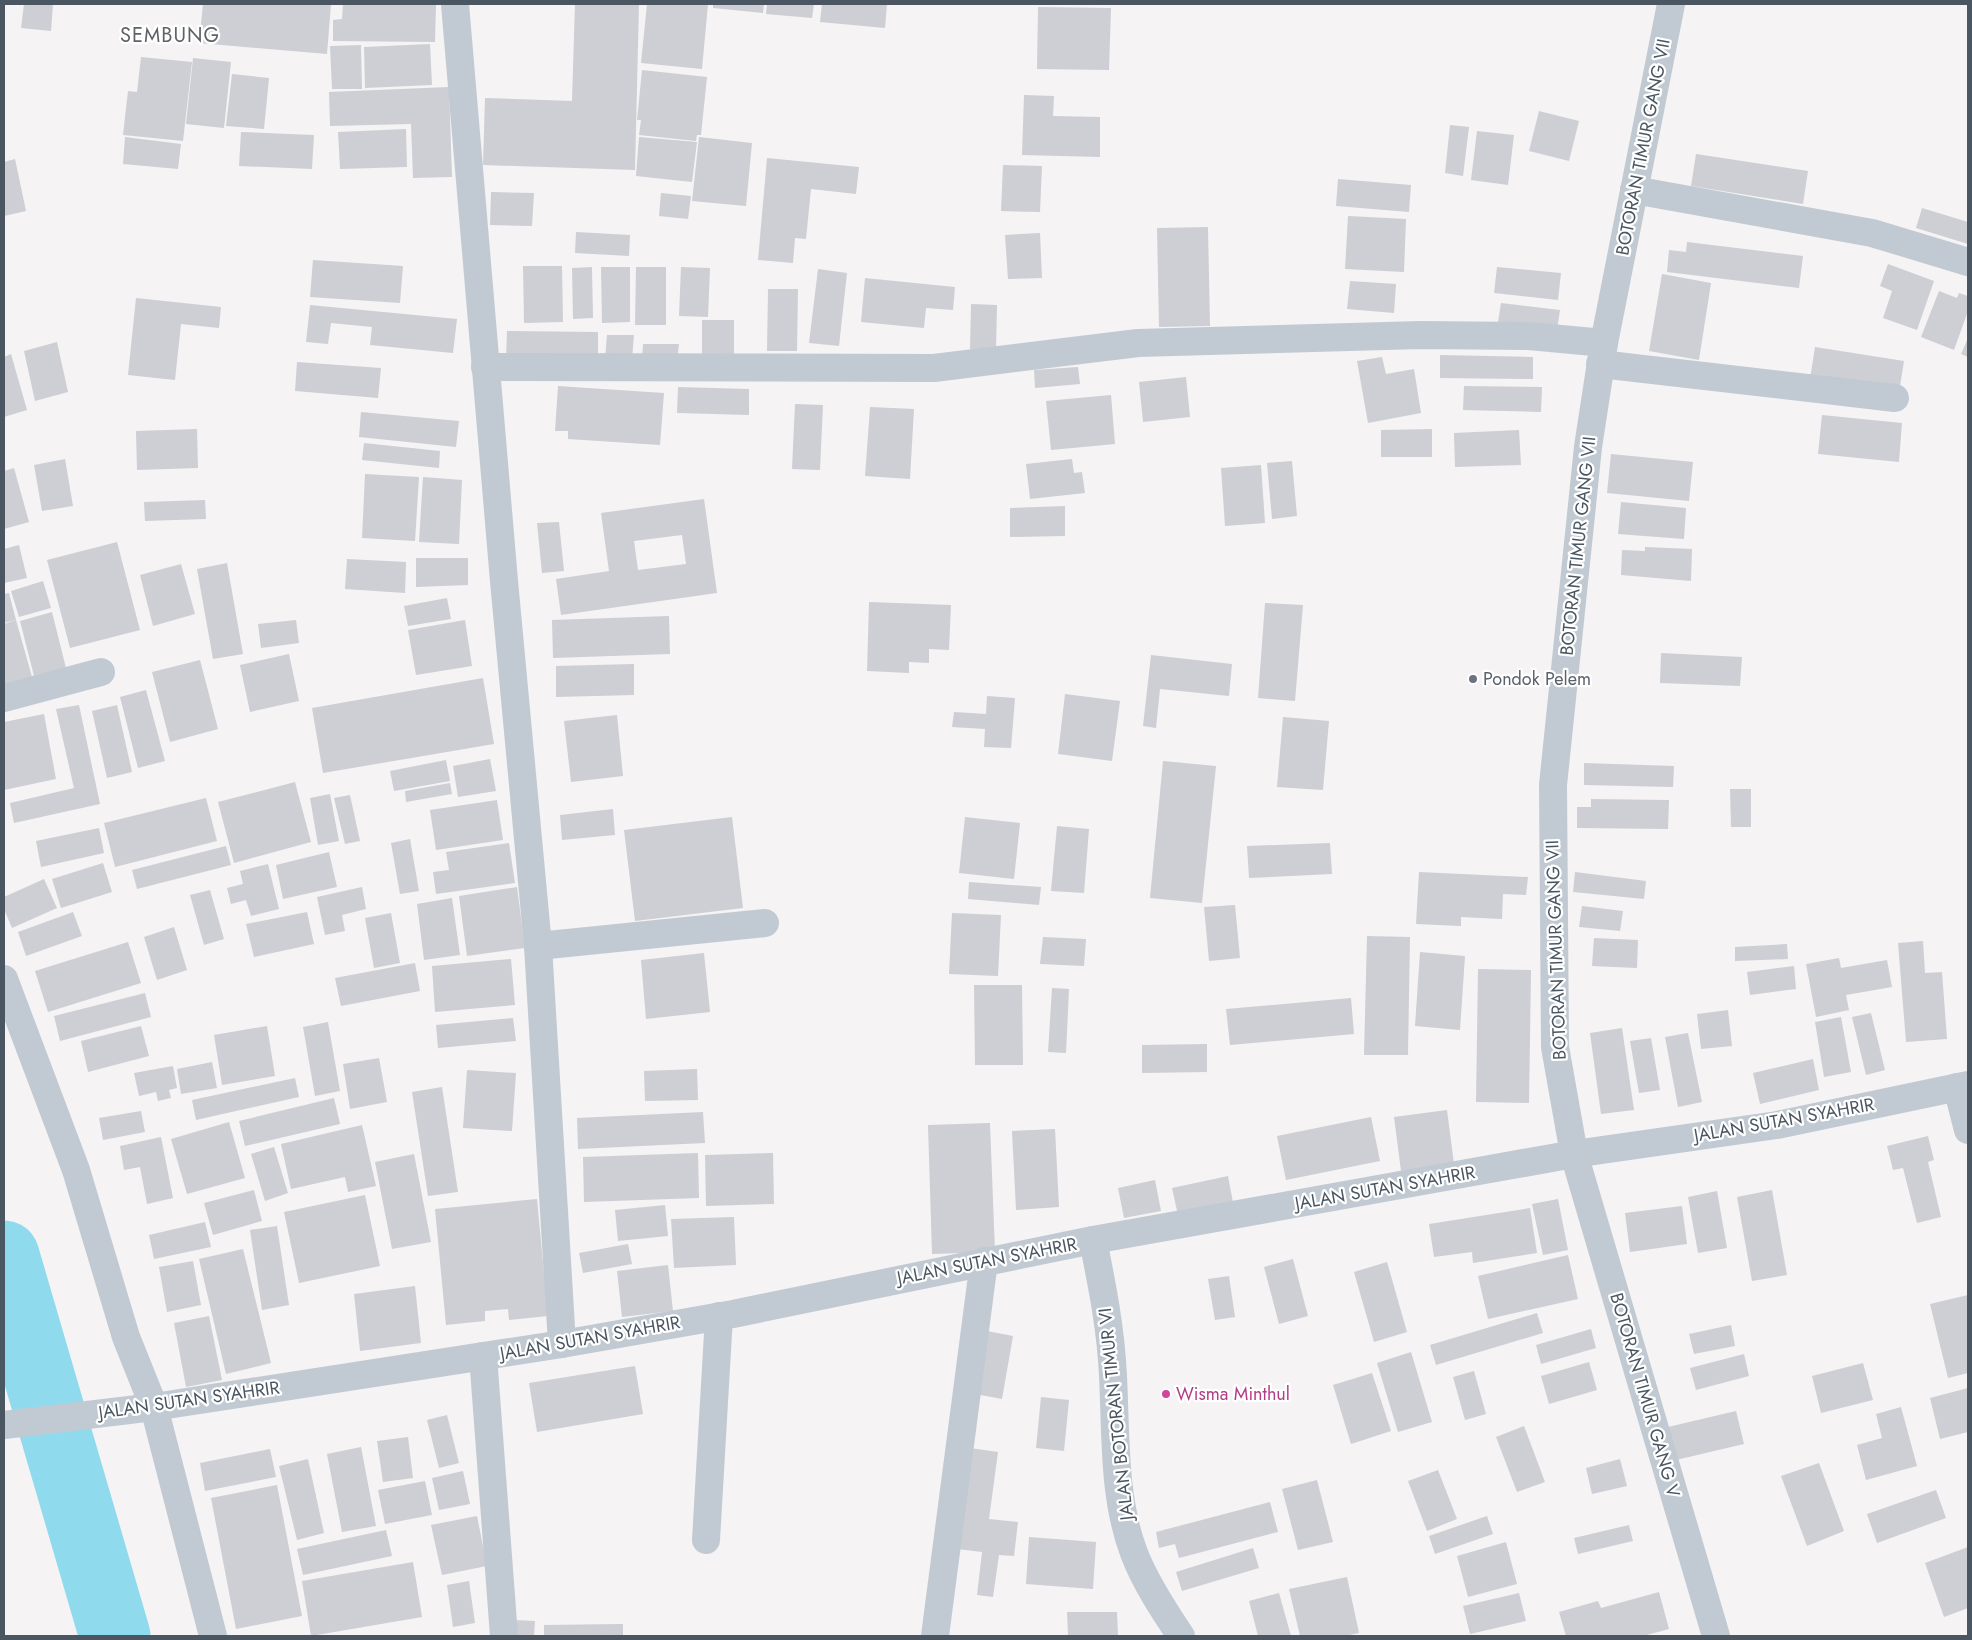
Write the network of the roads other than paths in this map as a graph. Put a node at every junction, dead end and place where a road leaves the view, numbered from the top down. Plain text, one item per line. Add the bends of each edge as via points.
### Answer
1 (455, 4) edge
2 (1671, 4) edge
3 (1634, 190) junction
4 (1968, 262) edge
5 (1602, 354) junction
6 (485, 367) junction
7 (1894, 398) dead end
8 (101, 672) dead end
9 (4, 698) edge
10 (765, 923) dead end
11 (538, 946) junction
12 (4, 979) edge
13 (1962, 1086) edge
14 (1968, 1130) edge
15 (1574, 1154) junction
16 (1093, 1240) junction
17 (984, 1261) junction
18 (719, 1316) junction
19 (562, 1344) junction
20 (483, 1356) junction
21 (146, 1407) junction
22 (4, 1425) edge
23 (706, 1540) dead end
24 (213, 1636) edge
25 (504, 1636) edge
26 (935, 1636) edge
27 (1182, 1636) edge
28 (1716, 1636) edge

1 - 6 street
2 - 3 street, BOTORAN TIMUR GANG VII
3 - 4 street via 1872,233
3 - 5 street, BOTORAN TIMUR GANG VII
5 - 6 street via 1529,336 1421,335 1138,343 934,368
5 - 7 street
5 - 15 street, BOTORAN TIMUR GANG VII via 1588,447 1553,785 1556,1047
6 - 11 street
8 - 9 street
10 - 11 street
11 - 19 street
12 - 21 street via 76,1170
13 - 14 street
13 - 15 street, JALAN SUTAN SYAHRIR via 1777,1125
15 - 16 street, JALAN SUTAN SYAHRIR
15 - 28 street, BOTORAN TIMUR GANG V
16 - 17 street, JALAN SUTAN SYAHRIR
16 - 27 street, JALAN BOTORAN TIMUR VI via 1105,1301 1123,1508 1134,1554 1162,1607
17 - 18 street, JALAN SUTAN SYAHRIR
17 - 26 street
18 - 19 street, JALAN SUTAN SYAHRIR
18 - 23 street
19 - 20 street, JALAN SUTAN SYAHRIR
20 - 21 street, JALAN SUTAN SYAHRIR
20 - 25 street
21 - 22 street, JALAN SUTAN SYAHRIR
21 - 24 street

